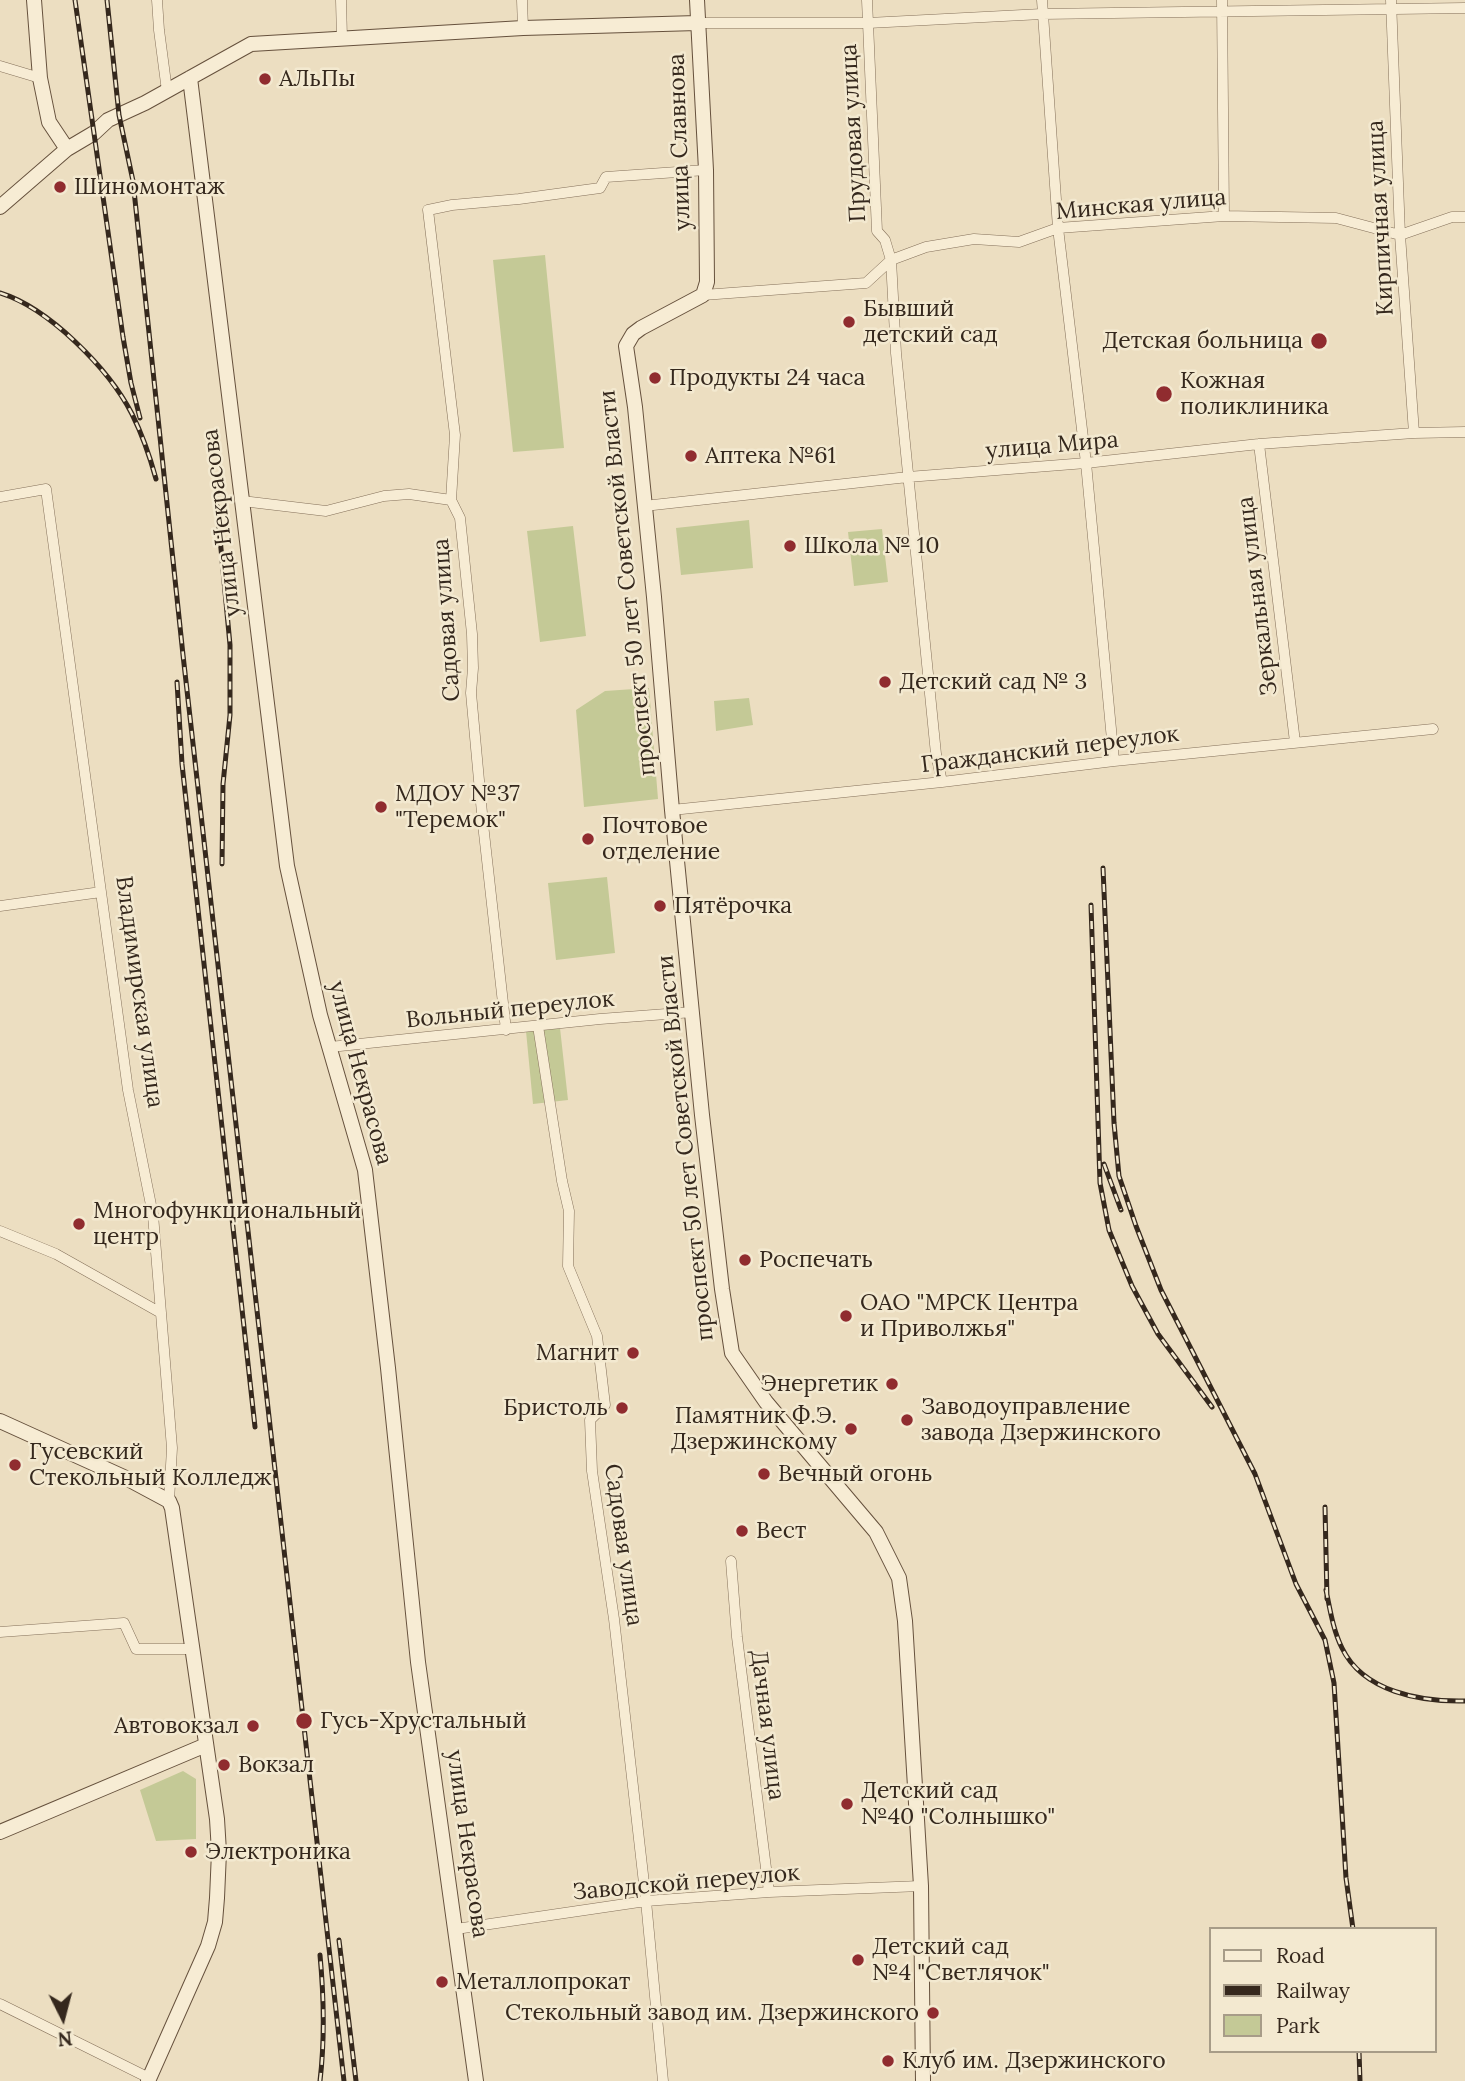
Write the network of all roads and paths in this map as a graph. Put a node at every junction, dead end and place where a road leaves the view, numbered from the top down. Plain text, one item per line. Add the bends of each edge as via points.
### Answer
1 (34, 0) edge
2 (158, 0) edge
3 (341, 0) edge
4 (522, 0) edge
5 (697, 0) edge
6 (867, 0) edge
7 (1042, 0) edge
8 (1392, 4) edge
9 (1222, 5) edge
10 (1465, 8) edge
11 (1042, 14) junction
12 (697, 23) junction
13 (868, 23) junction
14 (523, 28) junction
15 (342, 37) junction
16 (0, 66) edge
17 (40, 78) junction
18 (190, 78) junction
19 (167, 91) junction
20 (67, 149) junction
21 (706, 170) junction
22 (0, 206) edge
23 (1224, 216) junction
24 (1465, 217) edge
25 (1058, 228) junction
26 (1400, 235) junction
27 (891, 260) junction
28 (705, 289) junction
29 (1465, 432) edge
30 (1414, 433) junction
31 (1259, 444) junction
32 (1086, 463) junction
33 (908, 477) junction
34 (0, 497) edge
35 (451, 500) junction
36 (242, 501) junction
37 (644, 506) junction
38 (1433, 729) dead end
39 (1295, 742) junction
40 (1114, 761) junction
41 (942, 782) junction
42 (672, 810) junction
43 (101, 892) junction
44 (0, 906) edge
45 (693, 1012) junction
46 (538, 1026) junction
47 (506, 1030) junction
48 (330, 1047) junction
49 (0, 1231) edge
50 (161, 1313) junction
51 (0, 1421) edge
52 (169, 1501) junction
53 (731, 1561) dead end
54 (0, 1632) edge
55 (193, 1649) junction
56 (206, 1745) junction
57 (0, 1832) edge
58 (921, 1886) junction
59 (769, 1892) junction
60 (646, 1901) junction
61 (456, 1929) junction
62 (0, 2004) edge
63 (148, 2079) edge
64 (476, 2081) edge
65 (663, 2081) edge
66 (923, 2081) edge

1 - 17 main road
2 - 19 street
3 - 15 street
4 - 14 street
5 - 12 main road, улица Славнова
6 - 13 street, Прудовая улица
7 - 11 street
8 - 9 street
8 - 10 street
8 - 26 street, Кирпичная улица
9 - 11 street
9 - 23 street
11 - 13 street
11 - 25 street
12 - 13 street
12 - 14 main road
12 - 21 main road, улица Славнова
13 - 27 street, Прудовая улица via 877,231
14 - 15 main road
15 - 18 main road via 251,44
16 - 17 street
17 - 20 main road via 49,122
18 - 19 main road
18 - 36 main road, улица Некрасова
19 - 20 main road via 108,120
20 - 22 main road
21 - 28 main road, улица Славнова
21 - 35 street, Садовая улица via 606,177 600,188 428,210 455,435
23 - 25 street, Минская улица
23 - 26 street, Минская улица via 1336,218
24 - 26 street
25 - 27 street, Минская улица via 1019,242 974,239 926,247
25 - 32 street
26 - 30 street, Кирпичная улица
27 - 28 street, Минская улица via 866,283
27 - 33 street
28 - 37 main road, проспект 50 лет Советской Власти via 641,328 626,346
29 - 30 street, улица Мира
30 - 31 street, улица Мира
31 - 32 street, улица Мира
31 - 39 street, Зеркальная улица
32 - 33 street, улица Мира
32 - 40 street
33 - 37 street, улица Мира
33 - 41 street
34 - 43 street, Владимирская улица via 46,489
35 - 36 street via 384,496 326,511
35 - 47 street, Садовая улица via 460,518 481,811
36 - 48 main road, улица Некрасова via 287,866
37 - 42 main road, проспект 50 лет Советской Власти
38 - 39 street, Гражданский переулок
39 - 40 street, Гражданский переулок
40 - 41 street, Гражданский переулок
41 - 42 street, Гражданский переулок
42 - 45 main road, проспект 50 лет Советской Власти
43 - 44 street
43 - 50 street, Владимирская улица via 128,1090 153,1215
45 - 46 street, Вольный переулок
45 - 58 main road, проспект 50 лет Советской Власти via 732,1353 766,1402 877,1532 899,1578
46 - 47 street, Вольный переулок
46 - 60 street, Садовая улица via 569,1211 568,1266 597,1336 605,1405 590,1420 592,1471
47 - 48 street, Вольный переулок
48 - 61 main road, улица Некрасова via 365,1170 418,1662
49 - 50 street via 56,1254
50 - 52 street, Владимирская улица via 172,1448
51 - 52 main road
52 - 55 main road
53 - 59 street, Дачная улица
54 - 55 street via 124,1623 136,1650
55 - 56 main road
56 - 57 main road
56 - 63 main road via 219,1852 215,1922
58 - 59 street, Заводской переулок
58 - 66 main road, проспект 50 лет Советской Власти
59 - 60 street, Заводской переулок
60 - 61 street, Заводской переулок
60 - 65 street, Садовая улица
61 - 64 main road, улица Некрасова
62 - 63 street

